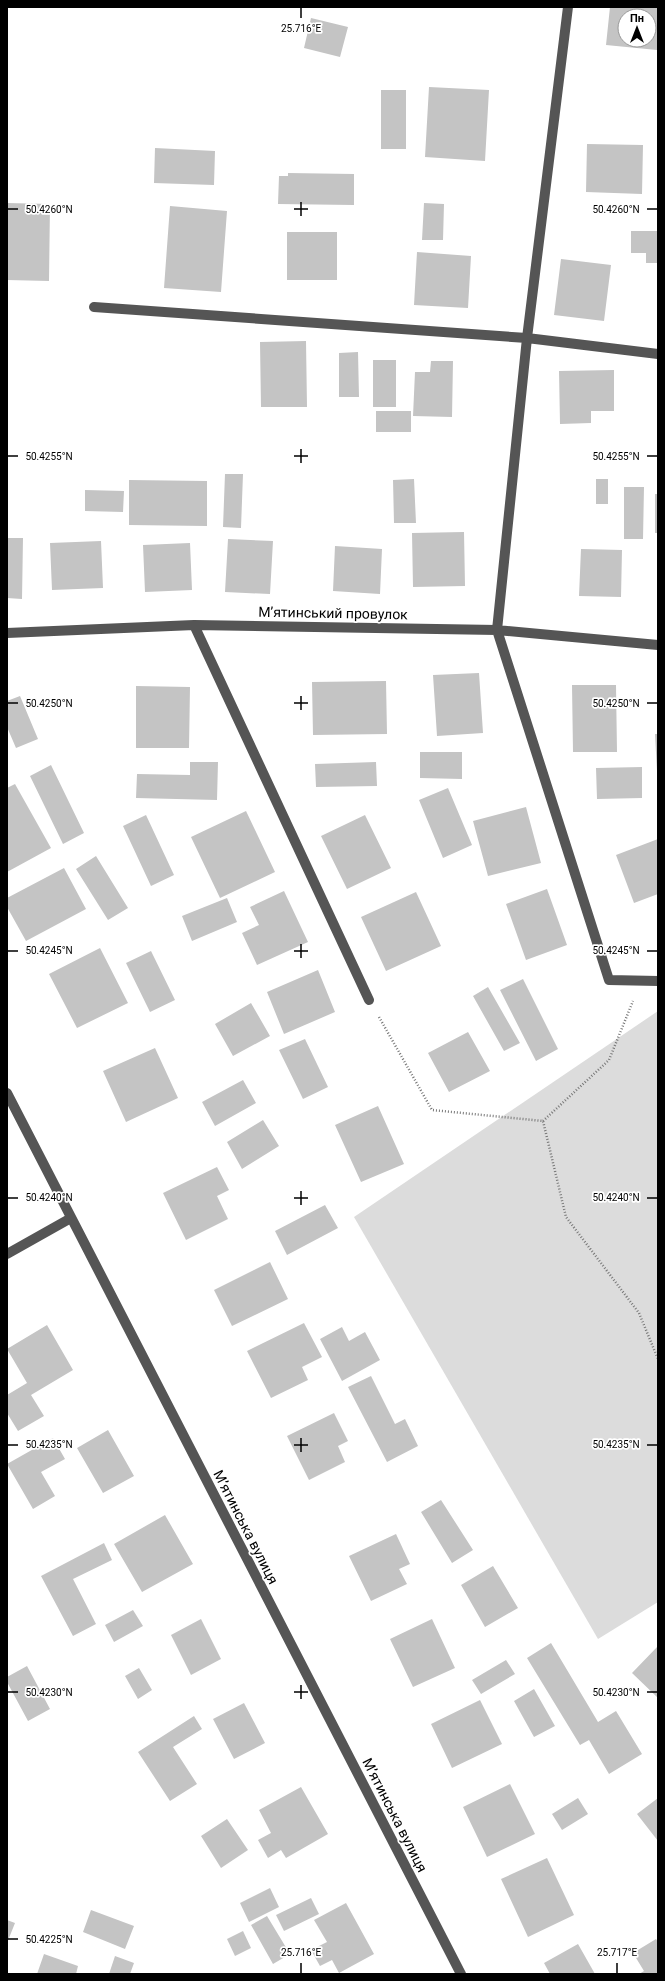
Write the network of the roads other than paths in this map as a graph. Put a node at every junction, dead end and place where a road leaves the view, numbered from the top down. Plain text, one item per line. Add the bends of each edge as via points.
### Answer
1 (568, 7) edge
2 (94, 307) dead end
3 (527, 338) junction
4 (658, 354) edge
5 (194, 625) junction
6 (496, 630) junction
7 (7, 633) edge
8 (658, 645) edge
9 (658, 981) edge
10 (369, 1000) road end
11 (7, 1093) edge
12 (70, 1218) junction
13 (7, 1254) edge
14 (461, 1974) edge

1 - 3 street
2 - 3 street
3 - 4 street
3 - 6 street
5 - 6 street, Мʼятинський провулок
5 - 7 street, Мʼятинський провулок
5 - 10 street
6 - 8 street, Мʼятинський провулок
6 - 9 street via 609,980
11 - 12 street, Мʼятинська вулиця
12 - 13 street
12 - 14 street, Мʼятинська вулиця

